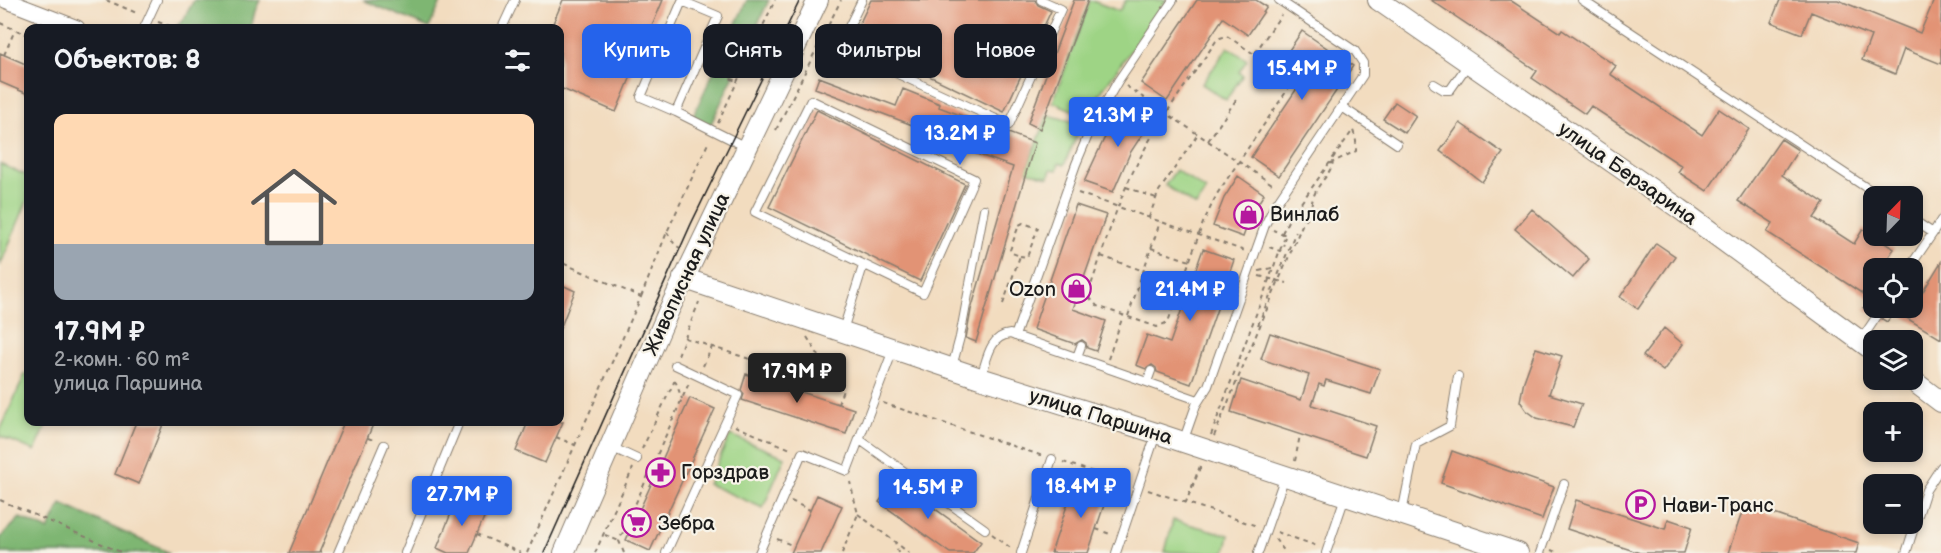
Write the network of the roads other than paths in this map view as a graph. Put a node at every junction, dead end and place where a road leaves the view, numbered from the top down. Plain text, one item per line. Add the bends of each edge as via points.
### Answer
1 (5, 0) edge
2 (157, 0) edge
3 (515, 0) edge
4 (818, 0) edge
5 (862, 0) edge
6 (1041, 0) edge
7 (1173, 0) edge
8 (1279, 0) edge
9 (1378, 0) edge
10 (1582, 0) edge
11 (67, 24) edge
12 (146, 24) edge
13 (504, 24) edge
14 (1470, 62) junction
15 (1434, 84) dead end
16 (1342, 107) junction
17 (676, 112) junction
18 (1397, 144) dead end
19 (746, 147) junction
20 (1864, 186) edge
21 (984, 209) dead end
22 (1941, 220) edge
23 (1923, 226) edge
24 (1933, 233) junction
25 (1916, 258) edge
26 (862, 266) junction
27 (683, 279) junction
28 (842, 333) junction
29 (1015, 336) junction
30 (1863, 343) edge
31 (1081, 346) dead end
32 (893, 350) junction
33 (1077, 357) junction
34 (675, 365) road end
35 (951, 369) junction
36 (1151, 370) dead end
37 (1458, 376) dead end
38 (980, 378) junction
39 (1147, 382) junction
40 (1923, 388) edge
41 (1198, 400) junction
42 (1941, 402) edge
43 (457, 426) edge
44 (1156, 433) junction
45 (860, 440) junction
46 (1183, 442) junction
47 (384, 445) dead end
48 (608, 446) junction
49 (638, 459) road end
50 (1052, 459) road end
51 (1941, 467) edge
52 (1290, 471) junction
53 (1564, 484) dead end
54 (1346, 496) junction
55 (1402, 514) junction
56 (985, 529) road end
57 (1327, 551) edge
58 (338, 553) edge
59 (405, 553) edge
60 (564, 553) edge
61 (666, 553) edge
62 (759, 553) edge
63 (1019, 553) edge
64 (1116, 553) edge
65 (1258, 553) edge
66 (1518, 553) edge
67 (1540, 553) edge
68 (1906, 553) edge

1 - 11 street
2 - 12 lane
3 - 13 lane
4 - 19 street, Живописная улица
5 - 6 lane via 839,47 1009,124 1060,9
7 - 29 lane via 1091,128
8 - 16 lane via 1361,59 1363,75
9 - 14 street, улица Берзарина
10 - 20 lane
14 - 15 lane via 1450,90
14 - 30 street, улица Берзарина
16 - 18 lane
16 - 41 lane via 1274,207 1257,244 1208,386
17 - 17 lane via 641,97 682,1 718,16
17 - 19 lane
19 - 27 street, Живописная улица
21 - 35 lane
22 - 24 lane
23 - 24 lane
24 - 25 lane
26 - 26 lane via 755,212 811,100 974,179 923,293
26 - 28 lane
27 - 28 street, улица Паршина
27 - 48 street, Живописная улица
28 - 32 street, улица Паршина
29 - 33 lane
29 - 38 lane via 1004,335 995,341
31 - 33 lane
32 - 35 street, улица Паршина
32 - 45 lane
33 - 39 lane
34 - 61 lane via 738,395
35 - 38 street, улица Паршина
36 - 39 lane
37 - 55 lane via 1450,426 1416,444
38 - 44 street, улица Паршина
39 - 41 lane
40 - 42 street
41 - 46 lane
43 - 59 lane
44 - 46 street, улица Паршина
44 - 64 lane
45 - 56 lane
45 - 62 lane via 847,471 802,453
46 - 52 street, улица Паршина
47 - 58 lane
48 - 49 lane
48 - 60 street, Живописная улица
50 - 63 lane
51 - 68 lane via 1926,490
52 - 54 street, улица Паршина
52 - 65 lane
53 - 67 lane
54 - 55 street, улица Паршина
54 - 57 lane
55 - 66 street, улица Паршина

